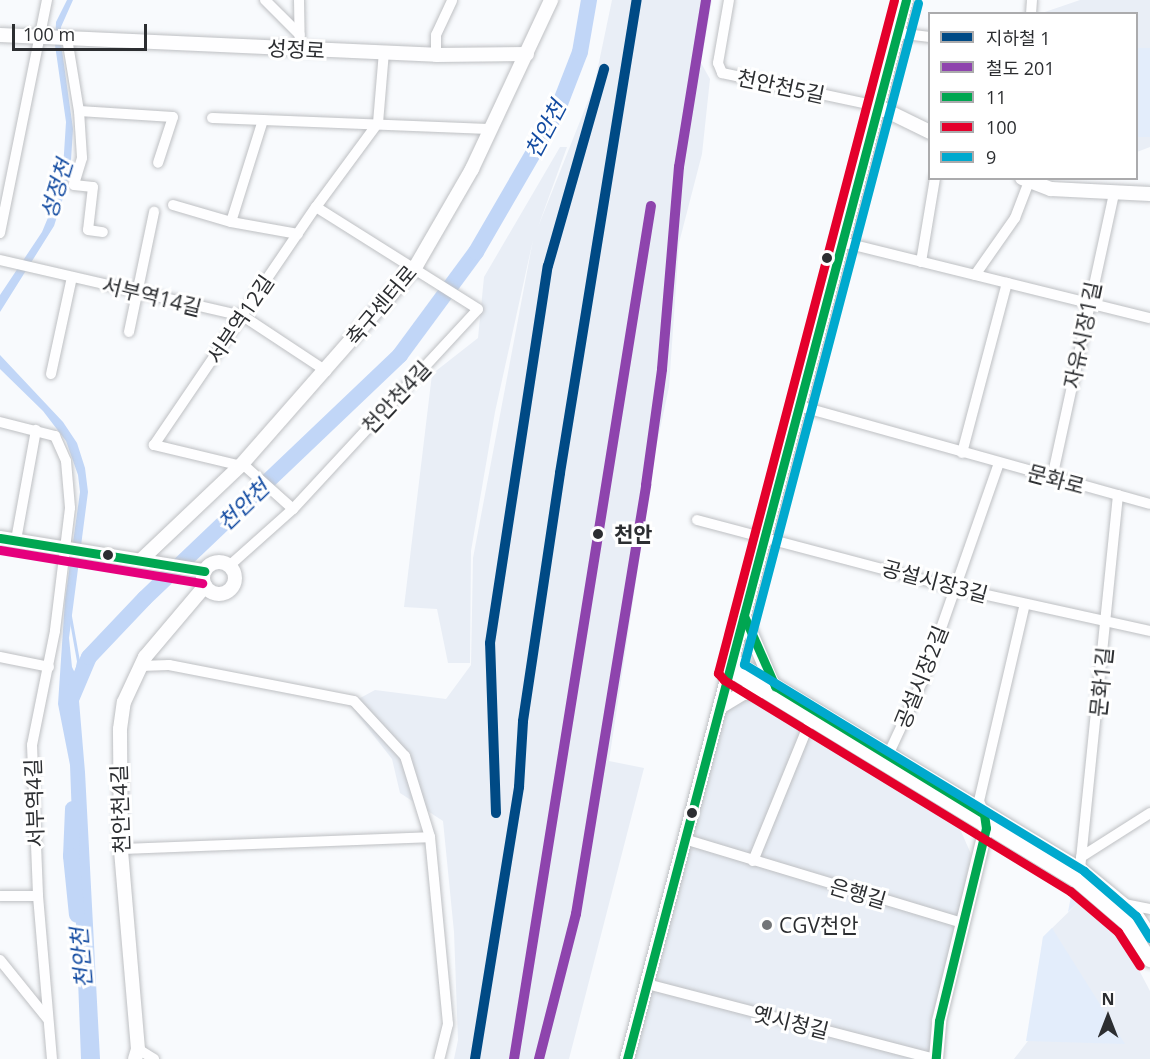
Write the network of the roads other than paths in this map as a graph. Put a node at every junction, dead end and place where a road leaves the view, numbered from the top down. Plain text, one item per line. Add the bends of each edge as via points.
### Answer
1 (47, 0) edge
2 (265, 0) edge
3 (299, 0) edge
4 (452, 0) edge
5 (551, 0) edge
6 (729, 0) edge
7 (906, 0) edge
8 (897, 33) junction
9 (0, 35) edge
10 (44, 37) junction
11 (928, 37) edge
12 (66, 38) junction
13 (300, 42) junction
14 (384, 52) junction
15 (527, 54) junction
16 (436, 55) junction
17 (877, 106) junction
18 (79, 111) junction
19 (212, 118) dead end
20 (263, 120) junction
21 (377, 125) junction
22 (490, 129) junction
23 (928, 131) edge
24 (158, 163) dead end
25 (0, 171) edge
26 (12, 174) junction
27 (935, 180) edge
28 (1025, 180) edge
29 (1114, 193) junction
30 (1150, 194) edge
31 (173, 205) dead end
32 (316, 207) junction
33 (154, 212) dead end
34 (231, 222) junction
35 (103, 232) dead end
36 (0, 233) edge
37 (298, 234) junction
38 (842, 242) junction
39 (0, 260) edge
40 (921, 262) junction
41 (416, 266) junction
42 (975, 275) junction
43 (72, 277) junction
44 (1007, 283) junction
45 (137, 291) junction
46 (1089, 303) junction
47 (243, 316) junction
48 (1150, 318) edge
49 (129, 332) dead end
50 (326, 370) junction
51 (51, 374) dead end
52 (799, 406) junction
53 (0, 422) edge
54 (36, 430) junction
55 (962, 453) junction
56 (999, 463) junction
57 (241, 465) junction
58 (1052, 478) junction
59 (1118, 495) junction
60 (1150, 504) edge
61 (293, 509) junction
62 (697, 520) dead end
63 (765, 535) junction
64 (0, 537) edge
65 (16, 540) junction
66 (66, 549) junction
67 (144, 561) junction
68 (229, 566) junction
69 (204, 570) junction
70 (205, 586) junction
71 (955, 588) junction
72 (1025, 604) junction
73 (744, 616) junction
74 (1107, 622) junction
75 (1150, 631) edge
76 (0, 657) edge
77 (731, 665) junction
78 (140, 666) junction
79 (49, 667) junction
80 (775, 686) junction
81 (761, 691) junction
82 (720, 707) junction
83 (810, 721) junction
84 (888, 755) junction
85 (1150, 813) edge
86 (985, 821) junction
87 (430, 837) junction
88 (684, 839) junction
89 (121, 849) junction
90 (753, 861) junction
91 (1081, 863) junction
92 (0, 896) edge
93 (38, 896) junction
94 (1123, 904) junction
95 (1150, 909) edge
96 (963, 923) junction
97 (1150, 936) edge
98 (0, 960) edge
99 (1150, 960) edge
100 (647, 984) junction
101 (48, 1018) junction
102 (136, 1054) edge
103 (52, 1059) edge
104 (154, 1059) edge
105 (439, 1059) edge
106 (627, 1059) edge
107 (935, 1059) edge

1 - 10 street
2 - 13 street
3 - 13 street
4 - 16 street via 436,35
5 - 15 street, 축구센터로
6 - 17 street, 천안천5길 via 718,63 722,73
7 - 8 street
8 - 11 street
8 - 17 street
9 - 10 street
10 - 12 street, 성정로
10 - 26 street
12 - 13 street, 성정로
12 - 18 street
13 - 14 street, 성정로
14 - 16 street, 성정로
14 - 21 street
15 - 16 street, 성정로
15 - 22 street, 축구센터로
17 - 23 street
17 - 38 street
18 - 24 street via 173,117
18 - 35 street via 82,159 74,185 93,187 88,230
19 - 20 street
20 - 21 street
20 - 34 street
21 - 22 street
21 - 32 street, 서부역12길
22 - 41 street, 축구센터로 via 472,169
25 - 26 street
26 - 36 street
27 - 40 street
28 - 29 street via 1051,189
28 - 42 street via 1015,218
29 - 30 street
29 - 46 street, 자유시장1길
31 - 34 street
32 - 37 street, 서부역12길
32 - 41 street
33 - 45 street
34 - 37 street
37 - 47 street, 서부역12길
38 - 40 street
38 - 52 street
39 - 43 street, 서부역14길
40 - 42 street
41 - 50 street, 축구센터로
41 - 61 street, 천안천4길 via 478,309
42 - 44 street
43 - 45 street, 서부역14길
43 - 51 street
44 - 46 street
44 - 55 street
45 - 47 street, 서부역14길
45 - 49 street
46 - 48 street
46 - 58 street, 자유시장1길
47 - 50 street, 서부역14길
47 - 57 street, 서부역12길 via 154,445
50 - 57 street, 축구센터로
52 - 55 street, 문화로
52 - 63 street
53 - 54 street
54 - 65 street
54 - 66 street, 서부역4길 via 55,436 66,461 70,508
55 - 56 street, 문화로
56 - 58 street, 문화로
56 - 71 street, 공설시장2길
57 - 61 street, 서부역12길 via 255,471
57 - 67 street, 축구센터로
58 - 59 street, 문화로
59 - 60 street, 문화로
59 - 74 street, 문화1길
61 - 68 street, 천안천4길
62 - 63 street, 공설시장3길
63 - 71 street, 공설시장3길
63 - 73 street
64 - 65 street
65 - 66 street
66 - 67 street
66 - 79 street, 서부역4길
67 - 69 street
68 - 69 street via 216,562
68 - 70 street via 234,575 228,590 218,594
69 - 70 street
70 - 78 street, 천안천4길
71 - 72 street, 공설시장3길
71 - 84 street, 공설시장2길 via 923,680
72 - 74 street, 공설시장3길
72 - 86 street via 979,801
73 - 77 street
73 - 80 street
74 - 75 street, 공설시장3길
74 - 91 street, 문화1길
76 - 79 street
77 - 80 street
77 - 81 street
77 - 82 street
78 - 87 street via 169,665 354,701 405,756
78 - 89 street, 천안천4길 via 124,702 120,729
79 - 93 street, 서부역4길 via 32,744
80 - 84 street
81 - 82 street via 743,693
81 - 83 street
82 - 88 street
83 - 86 street
83 - 90 street
84 - 86 street
85 - 91 street
86 - 91 street
86 - 96 street
86 - 99 street via 1103,901 1128,924
87 - 89 street
87 - 105 street via 448,1024
88 - 90 street, 은행길
88 - 100 street
89 - 102 street, 천안천4길
90 - 96 street, 은행길
91 - 94 street
92 - 93 street
93 - 101 street, 서부역4길
94 - 95 street
94 - 97 street
96 - 107 street via 939,1021
98 - 101 street
100 - 106 street
100 - 107 street, 옛시청길
101 - 103 street, 서부역4길
102 - 104 street

